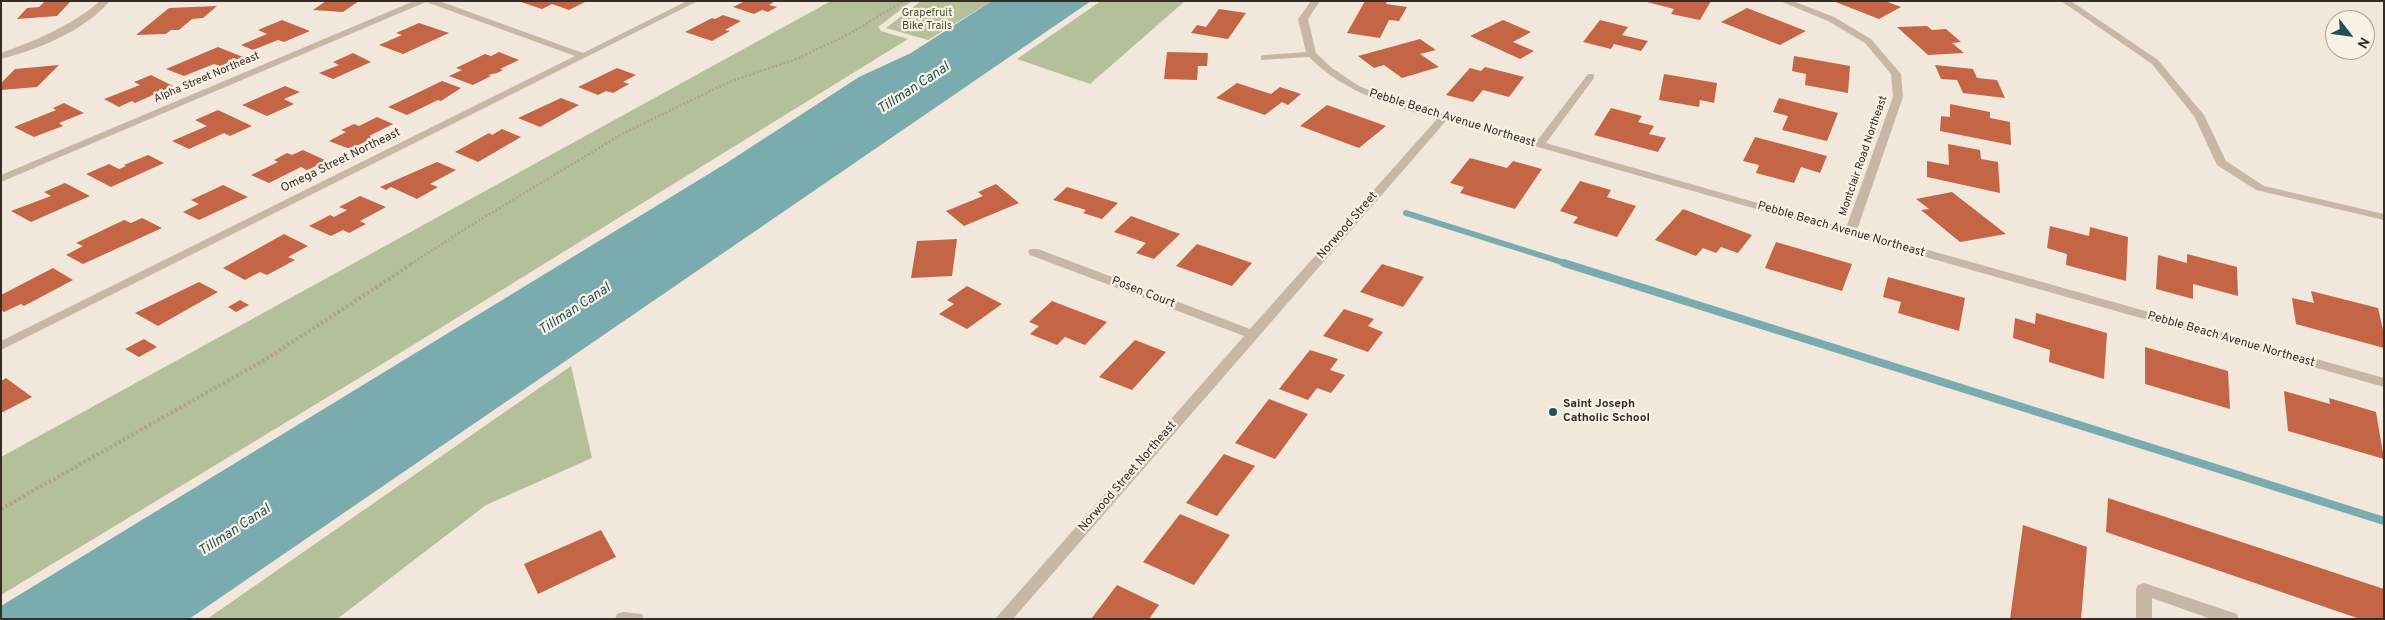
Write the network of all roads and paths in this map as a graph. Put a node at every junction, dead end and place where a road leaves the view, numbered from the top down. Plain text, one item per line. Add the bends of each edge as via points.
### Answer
1 (106, 1) edge
2 (422, 1) edge
3 (430, 1) edge
4 (694, 1) edge
5 (904, 1) edge
6 (1316, 1) edge
7 (1784, 1) edge
8 (2065, 1) edge
9 (1311, 54) junction
10 (1, 56) edge
11 (584, 56) junction
12 (1264, 58) dead end
13 (1590, 76) dead end
14 (1443, 118) junction
15 (1539, 144) junction
16 (1, 168) edge
17 (7, 176) edge
18 (2384, 217) edge
19 (1850, 233) junction
20 (1034, 252) dead end
21 (1253, 335) junction
22 (1, 346) edge
23 (2384, 383) edge
24 (1, 509) edge
25 (623, 619) edge
26 (636, 619) edge
27 (1003, 619) edge
28 (2144, 619) edge
29 (2230, 619) edge

1 - 10 street via 89,17 66,31
2 - 17 street, Alpha Street Northeast
3 - 11 street
4 - 11 street, Omega Street Northeast
5 - 24 path via 851,34 802,56 729,82 622,134 468,227 268,358
6 - 9 street via 1303,19
7 - 19 street, Montclair Road Northeast via 1831,18 1868,41 1896,74 1898,97
8 - 18 street via 2155,62 2199,115 2221,163 2260,188
9 - 12 street
9 - 14 street, Pebble Beach Avenue Northeast via 1330,73 1355,89
11 - 22 street, Omega Street Northeast
13 - 15 street
14 - 15 street, Pebble Beach Avenue Northeast
14 - 21 street, Norwood Street
15 - 19 street, Pebble Beach Avenue Northeast
16 - 17 street
19 - 23 street, Pebble Beach Avenue Northeast
20 - 21 street, Posen Court
21 - 27 street, Norwood Street Northeast
25 - 26 street
28 - 29 street via 2144,589

